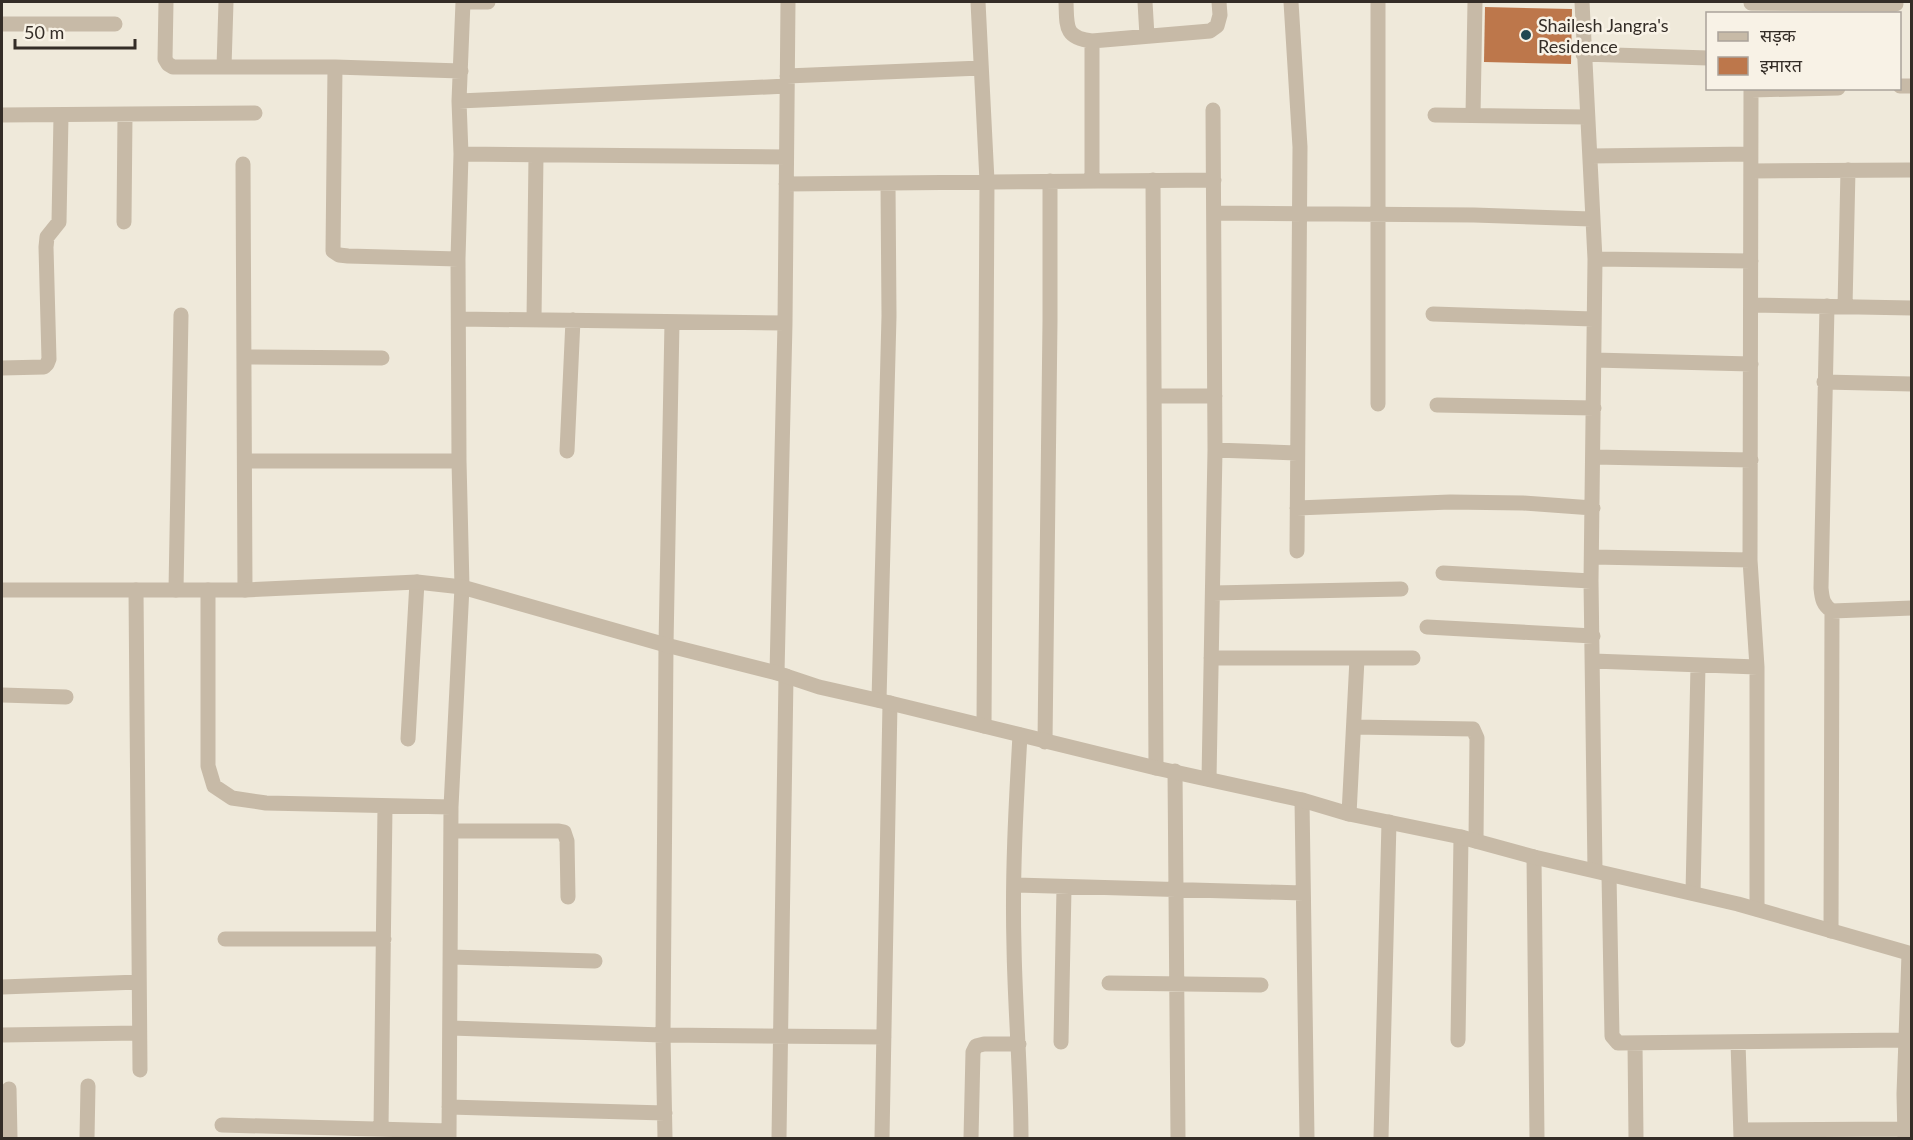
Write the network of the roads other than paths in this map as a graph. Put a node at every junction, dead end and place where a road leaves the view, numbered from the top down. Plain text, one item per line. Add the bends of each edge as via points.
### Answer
1 (166, 2) edge
2 (226, 2) edge
3 (463, 2) edge
4 (488, 2) edge
5 (788, 2) edge
6 (978, 2) edge
7 (1066, 2) edge
8 (1145, 2) edge
9 (1219, 2) edge
10 (1291, 2) edge
11 (1378, 2) edge
12 (1476, 2) edge
13 (1582, 2) edge
14 (1896, 4) dead end
15 (1751, 6) edge
16 (1827, 6) edge
17 (2, 24) edge
18 (115, 24) dead end
19 (1147, 36) junction
20 (1092, 41) junction
21 (1583, 54) junction
22 (1706, 58) edge
23 (224, 67) junction
24 (334, 67) junction
25 (981, 68) junction
26 (461, 71) junction
27 (787, 81) junction
28 (1751, 90) edge
29 (459, 101) junction
30 (1213, 110) dead end
31 (255, 114) dead end
32 (2, 115) edge
33 (125, 115) junction
34 (1435, 115) dead end
35 (1473, 115) junction
36 (61, 116) junction
37 (1587, 117) junction
38 (460, 154) junction
39 (1750, 154) junction
40 (536, 155) junction
41 (1590, 156) junction
42 (786, 157) junction
43 (243, 164) dead end
44 (1848, 170) junction
45 (1911, 170) edge
46 (1751, 171) junction
47 (1153, 180) junction
48 (1214, 180) junction
49 (987, 181) junction
50 (1050, 181) junction
51 (1092, 181) junction
52 (786, 184) junction
53 (888, 184) junction
54 (1214, 213) junction
55 (1299, 213) junction
56 (1378, 214) junction
57 (1592, 219) junction
58 (124, 222) dead end
59 (458, 259) junction
60 (1595, 260) junction
61 (1751, 261) junction
62 (1751, 305) junction
63 (1827, 306) junction
64 (1845, 307) junction
65 (1911, 308) edge
66 (1433, 314) dead end
67 (182, 315) dead end
68 (459, 319) junction
69 (1593, 319) junction
70 (534, 320) junction
71 (573, 320) junction
72 (672, 322) junction
73 (785, 323) junction
74 (245, 357) junction
75 (382, 358) dead end
76 (1594, 360) junction
77 (1751, 364) junction
78 (2, 368) edge
79 (1824, 382) junction
80 (1911, 384) edge
81 (1155, 396) junction
82 (1215, 396) junction
83 (1378, 404) dead end
84 (1437, 405) dead end
85 (1594, 408) junction
86 (1215, 450) junction
87 (567, 452) dead end
88 (1297, 453) junction
89 (1593, 457) junction
90 (1751, 460) junction
91 (245, 461) junction
92 (459, 461) junction
93 (1297, 508) junction
94 (1593, 508) junction
95 (1297, 551) dead end
96 (1592, 556) junction
97 (1750, 560) junction
98 (1443, 573) dead end
99 (1591, 581) junction
100 (417, 582) junction
101 (462, 587) junction
102 (1401, 589) dead end
103 (2, 590) edge
104 (136, 590) junction
105 (176, 590) junction
106 (208, 590) junction
107 (245, 590) junction
108 (1212, 593) junction
109 (1911, 608) edge
110 (1832, 611) junction
111 (1427, 627) dead end
112 (1593, 636) junction
113 (666, 645) junction
114 (1211, 658) junction
115 (1413, 658) dead end
116 (1357, 659) junction
117 (1593, 661) junction
118 (1698, 666) junction
119 (1757, 667) junction
120 (781, 675) junction
121 (2, 694) edge
122 (66, 697) dead end
123 (885, 702) junction
124 (984, 726) junction
125 (1354, 727) junction
126 (1020, 735) junction
127 (408, 739) dead end
128 (1045, 742) junction
129 (1156, 768) junction
130 (1175, 771) junction
131 (1209, 780) junction
132 (1302, 800) junction
133 (385, 806) junction
134 (451, 807) junction
135 (1349, 814) junction
136 (1389, 822) junction
137 (451, 831) junction
138 (1468, 839) junction
139 (1533, 857) junction
140 (1602, 872) junction
141 (1014, 885) junction
142 (1064, 888) junction
143 (1177, 890) junction
144 (1304, 893) junction
145 (1693, 893) junction
146 (568, 897) dead end
147 (1758, 909) junction
148 (1832, 931) junction
149 (225, 939) dead end
150 (384, 939) junction
151 (1910, 954) edge
152 (451, 957) junction
153 (595, 961) dead end
154 (139, 982) junction
155 (1109, 984) dead end
156 (1177, 985) junction
157 (1261, 985) dead end
158 (2, 987) edge
159 (451, 1028) junction
160 (139, 1033) junction
161 (2, 1035) edge
162 (663, 1035) junction
163 (782, 1036) junction
164 (884, 1037) junction
165 (1458, 1040) dead end
166 (1906, 1040) junction
167 (1061, 1042) dead end
168 (1738, 1042) junction
169 (1635, 1043) junction
170 (1019, 1044) junction
171 (140, 1070) dead end
172 (88, 1086) dead end
173 (9, 1089) dead end
174 (1908, 1094) edge
175 (449, 1107) junction
176 (665, 1113) junction
177 (222, 1125) dead end
178 (381, 1129) junction
179 (1741, 1134) edge
180 (1904, 1134) edge
181 (449, 1135) edge
182 (10, 1138) edge
183 (87, 1138) edge
184 (665, 1138) edge
185 (779, 1138) edge
186 (882, 1138) edge
187 (971, 1138) edge
188 (1021, 1138) edge
189 (1178, 1138) edge
190 (1307, 1138) edge
191 (1381, 1138) edge
192 (1538, 1138) edge
193 (1636, 1138) edge

1 - 23 street via 168,64
2 - 23 street
3 - 4 street
3 - 26 street
5 - 27 street
6 - 25 street
7 - 20 street via 1071,36
8 - 19 street
9 - 19 street via 1217,26 1210,31
10 - 55 street via 1300,147
11 - 56 street
12 - 35 street
13 - 21 street
14 - 16 street
15 - 16 street
17 - 18 street
19 - 20 street
20 - 51 street
21 - 22 street
21 - 37 street
23 - 24 street
24 - 26 street
24 - 59 street via 333,251 348,256
25 - 27 street
25 - 49 street
26 - 29 street
27 - 29 street
27 - 42 street
28 - 39 street
29 - 38 street
30 - 48 street
31 - 33 street
32 - 36 street
33 - 36 street
33 - 58 street
34 - 35 street
35 - 37 street
36 - 78 street via 59,222 47,237 46,248 49,359 44,367
37 - 41 street
38 - 40 street
38 - 59 street
39 - 41 street
39 - 46 street
40 - 42 street
40 - 70 street
41 - 57 street
42 - 52 street
43 - 74 street
44 - 45 street
44 - 46 street
44 - 64 street
46 - 61 street
47 - 48 street
47 - 51 street
47 - 81 street
48 - 54 street
49 - 50 street
49 - 53 street
49 - 124 street
50 - 51 street
50 - 128 street
52 - 53 street
52 - 73 street
53 - 123 street
54 - 55 street
54 - 82 street
55 - 56 street
55 - 88 street
56 - 57 street
56 - 83 street
57 - 60 street
59 - 68 street
60 - 61 street
60 - 69 street
61 - 62 street
62 - 63 street
62 - 77 street
63 - 64 street
63 - 79 street
64 - 65 street
66 - 69 street
67 - 105 street
68 - 70 street
68 - 92 street
69 - 76 street
70 - 71 street
71 - 72 street
71 - 87 street
72 - 73 street
72 - 113 street
73 - 120 street
74 - 75 street
74 - 91 street
76 - 77 street
76 - 85 street
77 - 90 street
79 - 80 street
79 - 110 street via 1821,588 1822,600
81 - 82 street
81 - 129 street
82 - 86 street
84 - 85 street
85 - 89 street
86 - 88 street
86 - 108 street
88 - 93 street
89 - 90 street
89 - 94 street
90 - 97 street
91 - 92 street
91 - 107 street
92 - 101 street
93 - 94 street via 1450,502
93 - 95 street
94 - 96 street
96 - 97 street
96 - 99 street
97 - 119 street
98 - 99 street
99 - 112 street
100 - 101 street
100 - 107 street
100 - 127 street
101 - 113 street
101 - 134 street
102 - 108 street
103 - 104 street
104 - 105 street
104 - 154 street
105 - 106 street
106 - 107 street
106 - 133 street via 208,766 214,786 232,798 266,803
108 - 114 street
109 - 110 street
110 - 148 street
111 - 112 street
112 - 117 street
113 - 120 street
113 - 162 street
114 - 116 street
114 - 131 street
115 - 116 street
116 - 125 street
117 - 118 street
117 - 140 street
118 - 119 street
118 - 145 street
119 - 147 street
120 - 123 street
120 - 163 street
121 - 122 street
123 - 124 street
123 - 164 street
124 - 126 street
125 - 135 street
125 - 138 street via 1473,729 1477,738
126 - 128 street
126 - 141 street
128 - 129 street
129 - 130 street
130 - 131 street
130 - 143 street
131 - 132 street
132 - 135 street
132 - 144 street
133 - 134 street
133 - 150 street
134 - 137 street
135 - 136 street
136 - 138 street
136 - 191 street
137 - 146 street via 564,832
137 - 152 street
138 - 139 street
138 - 165 street
139 - 140 street
139 - 192 street
140 - 145 street
140 - 169 street via 1612,1036 1618,1043
141 - 142 street
141 - 170 street
142 - 143 street
142 - 167 street
143 - 144 street
143 - 156 street
144 - 190 street
145 - 147 street
147 - 148 street
148 - 151 street
149 - 150 street
150 - 178 street
151 - 166 street
152 - 153 street
152 - 159 street
154 - 158 street
154 - 160 street
155 - 156 street
156 - 157 street
156 - 189 street
159 - 162 street
159 - 175 street
160 - 161 street
160 - 171 street
162 - 163 street
162 - 176 street
163 - 164 street
163 - 185 street
164 - 186 street
166 - 168 street
166 - 174 street
168 - 169 street
168 - 179 street
169 - 193 street
170 - 187 street via 976,1046
170 - 188 street
172 - 183 street
173 - 182 street
174 - 180 street
175 - 176 street
175 - 181 street
176 - 184 street
177 - 178 street
178 - 181 street
179 - 180 street

